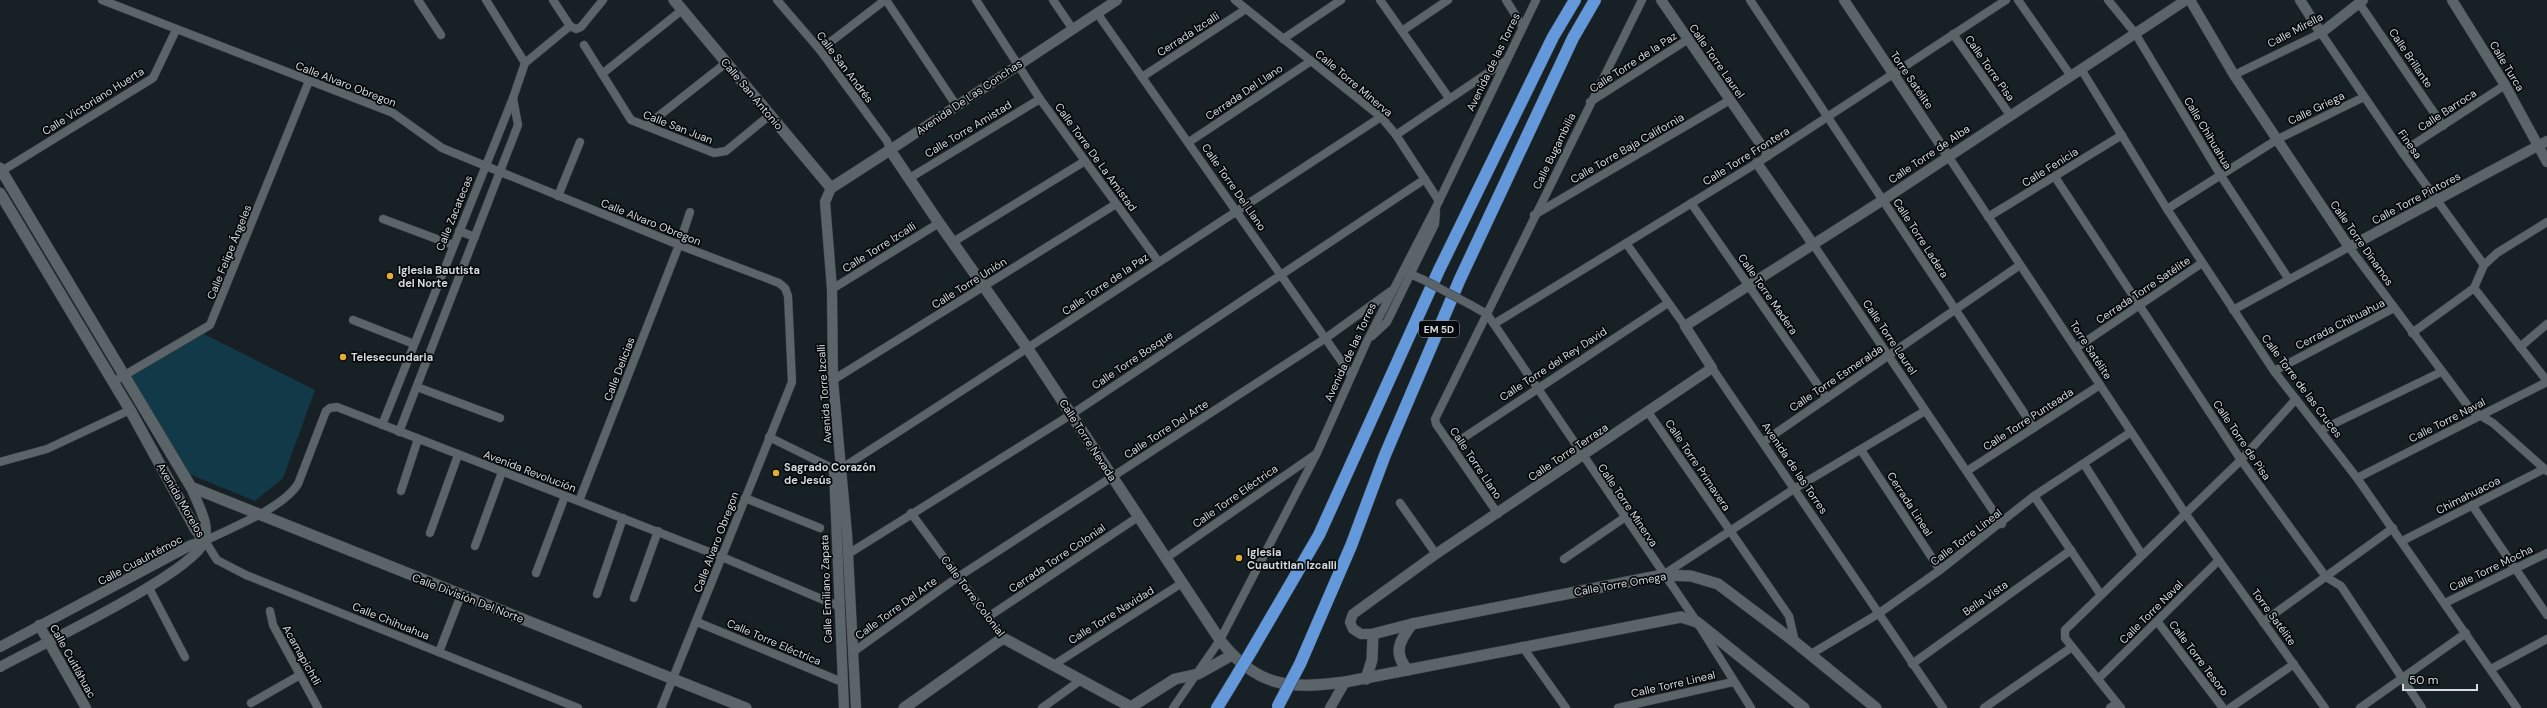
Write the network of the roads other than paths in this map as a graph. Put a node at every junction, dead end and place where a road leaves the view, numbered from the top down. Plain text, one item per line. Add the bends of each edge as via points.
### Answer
1 (102, 0) edge
2 (418, 0) edge
3 (486, 0) edge
4 (553, 0) edge
5 (603, 0) edge
6 (674, 0) edge
7 (777, 0) edge
8 (886, 0) edge
9 (976, 0) edge
10 (1053, 0) edge
11 (1117, 0) edge
12 (1235, 0) edge
13 (1341, 0) edge
14 (1380, 0) edge
15 (1448, 0) edge
16 (1506, 0) edge
17 (1536, 0) edge
18 (1575, 0) edge
19 (1595, 0) edge
20 (1642, 0) edge
21 (1661, 0) edge
22 (1750, 0) edge
23 (1844, 0) edge
24 (2006, 0) edge
25 (2018, 0) edge
26 (2108, 0) edge
27 (2186, 0) edge
28 (2190, 0) edge
29 (2300, 0) edge
30 (2452, 0) edge
31 (2361, 2) edge
32 (1246, 9) junction
33 (682, 10) junction
34 (1097, 13) junction
35 (570, 26) junction
36 (1523, 27) junction
37 (1072, 28) junction
38 (176, 30) junction
39 (1402, 31) junction
40 (2134, 33) junction
41 (2321, 33) junction
42 (1952, 34) junction
43 (440, 35) dead end
44 (1283, 39) junction
45 (1687, 40) junction
46 (584, 45) dead end
47 (820, 50) junction
48 (1508, 59) junction
49 (1311, 61) junction
50 (525, 63) junction
51 (726, 63) junction
52 (1017, 65) junction
53 (2081, 69) junction
54 (1893, 73) junction
55 (602, 74) junction
56 (2234, 75) junction
57 (2072, 76) junction
58 (1142, 78) junction
59 (309, 81) junction
60 (2505, 86) junction
61 (2364, 97) junction
62 (513, 98) junction
63 (1449, 98) junction
64 (1040, 99) junction
65 (1730, 100) junction
66 (1590, 102) junction
67 (956, 105) junction
68 (2010, 115) junction
69 (770, 116) junction
70 (1827, 116) junction
71 (1381, 117) junction
72 (646, 126) junction
73 (2443, 126) junction
74 (1396, 135) junction
75 (2122, 135) junction
76 (2278, 139) junction
77 (580, 142) dead end
78 (1189, 142) junction
79 (2543, 143) edge
80 (890, 150) junction
81 (2402, 152) junction
82 (1768, 155) junction
83 (1948, 156) junction
84 (1085, 161) junction
85 (2547, 162) edge
86 (1757, 163) junction
87 (485, 166) junction
88 (1, 170) edge
89 (500, 172) junction
90 (2055, 176) junction
91 (2221, 176) junction
92 (908, 178) junction
93 (1425, 178) junction
94 (831, 188) junction
95 (0, 193) edge
96 (558, 196) junction
97 (825, 199) joint
98 (1883, 200) junction
99 (2437, 201) junction
100 (1691, 203) junction
101 (1116, 204) junction
102 (1437, 204) junction
103 (2167, 209) junction
104 (1237, 210) junction
105 (690, 212) dead end
106 (1534, 215) junction
107 (1988, 217) junction
108 (383, 219) dead end
109 (2547, 222) edge
110 (938, 223) junction
111 (459, 231) junction
112 (474, 237) junction
113 (953, 242) junction
114 (1626, 243) junction
115 (1813, 244) junction
116 (453, 245) junction
117 (679, 245) junction
118 (2349, 247) junction
119 (1158, 261) junction
120 (2202, 263) junction
121 (2020, 265) junction
122 (2484, 265) junction
123 (1281, 274) junction
124 (1410, 274) junction
125 (2288, 278) junction
126 (1749, 285) junction
127 (985, 286) junction
128 (2474, 288) junction
129 (832, 289) junction
130 (1392, 291) junction
131 (1668, 303) junction
132 (2139, 306) junction
133 (2394, 308) junction
134 (1955, 310) junction
135 (2233, 310) junction
136 (1487, 314) junction
137 (353, 320) dead end
138 (1494, 324) junction
139 (2547, 324) edge
140 (1685, 326) junction
141 (2412, 333) junction
142 (1326, 338) junction
143 (1367, 341) junction
144 (414, 344) junction
145 (2520, 347) junction
146 (2076, 348) junction
147 (1028, 349) junction
148 (1888, 356) junction
149 (1712, 368) junction
150 (2274, 371) junction
151 (2441, 372) junction
152 (1351, 375) junction
153 (124, 376) junction
154 (833, 380) junction
155 (2547, 381) edge
156 (113, 382) junction
157 (2100, 385) junction
158 (417, 387) junction
159 (1536, 388) junction
160 (1828, 398) junction
161 (2296, 399) junction
162 (130, 410) junction
163 (1925, 411) junction
164 (1648, 412) junction
165 (1072, 414) junction
166 (2478, 416) junction
167 (500, 418) dead end
168 (1436, 424) joint
169 (382, 425) junction
170 (2034, 428) junction
171 (2321, 430) junction
172 (399, 432) junction
173 (2131, 432) junction
174 (769, 437) junction
175 (418, 439) junction
176 (1763, 442) junction
177 (1451, 446) junction
178 (1861, 450) junction
179 (1317, 453) junction
180 (458, 455) junction
181 (1582, 457) junction
182 (2241, 460) junction
183 (0, 462) edge
184 (2084, 464) junction
185 (838, 469) junction
186 (2545, 470) edge
187 (1967, 471) junction
188 (502, 472) junction
189 (1112, 477) junction
190 (2357, 478) junction
191 (191, 487) junction
192 (1794, 489) junction
193 (401, 491) dead end
194 (565, 496) junction
195 (2034, 496) junction
196 (745, 498) junction
197 (579, 501) junction
198 (1400, 503) dead end
199 (2472, 505) junction
200 (911, 513) junction
201 (2185, 513) junction
202 (1498, 514) junction
203 (257, 515) junction
204 (1138, 516) junction
205 (623, 518) junction
206 (1624, 518) junction
207 (2002, 524) junction
208 (820, 528) dead end
209 (2393, 528) junction
210 (1729, 531) junction
211 (658, 532) junction
212 (430, 533) dead end
213 (205, 541) junction
214 (2402, 541) junction
215 (475, 546) dead end
216 (2071, 550) junction
217 (2547, 553) edge
218 (848, 554) junction
219 (1436, 554) junction
220 (2142, 555) junction
221 (722, 557) junction
222 (1166, 558) junction
223 (1564, 559) dead end
224 (2219, 560) junction
225 (2515, 568) junction
226 (1940, 570) junction
227 (536, 573) dead end
228 (1663, 574) junction
229 (958, 577) junction
230 (2326, 577) junction
231 (1182, 583) junction
232 (149, 588) junction
233 (597, 594) dead end
234 (461, 595) junction
235 (2101, 595) junction
236 (634, 598) dead end
237 (2445, 603) junction
238 (838, 606) junction
239 (270, 611) dead end
240 (1878, 614) junction
241 (2547, 616) edge
242 (988, 617) junction
243 (2157, 621) junction
244 (697, 622) junction
245 (1696, 622) junction
246 (2263, 622) junction
247 (1412, 624) junction
248 (39, 625) junction
249 (2466, 633) junction
250 (1372, 634) junction
251 (1003, 638) junction
252 (48, 640) junction
253 (1220, 640) junction
254 (2547, 640) edge
255 (1795, 642) junction
256 (1522, 646) junction
257 (0, 647) edge
258 (2072, 647) junction
259 (439, 652) junction
260 (853, 652) junction
261 (1811, 654) junction
262 (1232, 655) junction
263 (185, 657) dead end
264 (1912, 664) junction
265 (2294, 664) junction
266 (1052, 666) junction
267 (0, 667) edge
268 (2491, 669) junction
269 (1408, 670) junction
270 (1198, 674) junction
271 (300, 675) junction
272 (674, 678) junction
273 (1366, 679) junction
274 (2098, 679) junction
275 (2401, 679) junction
276 (1081, 680) junction
277 (842, 682) junction
278 (1345, 682) junction
279 (1733, 682) junction
280 (251, 704) dead end
281 (1052, 705) edge
282 (2119, 705) edge
283 (1133, 707) edge
284 (1277, 707) edge
285 (86, 708) edge
286 (318, 708) edge
287 (578, 708) edge
288 (661, 708) edge
289 (746, 708) edge
290 (844, 708) edge
291 (856, 708) edge
292 (904, 708) edge
293 (1042, 708) edge
294 (1173, 708) edge
295 (1217, 708) edge
296 (1330, 708) edge
297 (1566, 708) edge
298 (1618, 708) edge
299 (1751, 708) edge
300 (1804, 708) edge
301 (1876, 708) edge
302 (1942, 708) edge
303 (1984, 708) edge
304 (2110, 708) edge
305 (2223, 708) edge
306 (2230, 708) edge
307 (2326, 708) edge
308 (2360, 708) edge
309 (2422, 708) edge
310 (2517, 708) edge

1 - 38 street, Calle Alvaro Obregon
2 - 43 street
3 - 50 street
4 - 35 street
5 - 35 street via 579,29
6 - 33 main road, Calle San Antonio
7 - 47 street, Calle San Andrés
8 - 47 street
8 - 67 street
9 - 52 street, Calle Torre De La Amistad
10 - 37 street
11 - 34 street, Avenida De Las Conchas
12 - 32 street, Calle Torre Minerva
13 - 44 street
14 - 39 street
15 - 39 street
16 - 36 street
17 - 36 street, Avenida de las Torres
18 - 295 highway, EM 5D, bridge via 1553,37 1439,270 1318,535
19 - 284 highway, EM 5D, bridge via 1573,38 1460,279 1384,455 1351,546 1300,664
20 - 66 street, Calle Bugambilia
21 - 45 street, Calle Torre Laurel
22 - 70 street, Calle Torre Ladera
23 - 54 street, Torre Satélite
24 - 42 street, Calle Torre Frontera
25 - 57 street
26 - 40 street, Calle Chihuahua
27 - 40 street, Calle Torre de Alba
28 - 56 street, Calle Torre Dínamos
29 - 41 street
30 - 60 street, Calle Turca
31 - 41 street, Calle Mirella
31 - 73 street, Calle Brillante
32 - 44 street, Calle Torre Minerva
32 - 58 street, Cerrada Izcalli
33 - 51 main road, Calle San Antonio
33 - 55 street
34 - 37 street, Avenida De Las Conchas
34 - 58 street, Calle Torre Del Llano
35 - 50 street
36 - 48 street, Avenida de las Torres
37 - 52 street, Avenida De Las Conchas
38 - 59 street, Calle Alvaro Obregon
38 - 88 street, Calle Victoriano Huerta via 153,78
39 - 63 street
40 - 53 street, Calle Torre de Alba
40 - 91 street, Calle Chihuahua
41 - 56 street, Calle Mirella
41 - 61 street, Finesa
42 - 54 street, Calle Torre Frontera
42 - 68 street, Calle Torre Pisa
44 - 49 street, Calle Torre Minerva
45 - 65 street, Calle Torre Laurel
45 - 66 street, Calle Torre de la Paz
46 - 55 street, Calle San Juan
47 - 80 street, Calle San Andrés via 887,141
48 - 63 street
48 - 102 street, Avenida de las Torres
49 - 71 street, Calle Torre Minerva
49 - 78 street, Cerrada Del Llano
50 - 62 street, Calle Zacatecas
51 - 69 main road, Calle San Antonio
51 - 72 street
52 - 64 street, Calle Torre De La Amistad
52 - 67 street, Avenida De Las Conchas
53 - 57 street, Calle Torre de Alba
53 - 75 street, Calle Torre de las Cruces
54 - 70 street, Calle Torre Frontera
54 - 83 street, Torre Satélite
55 - 72 street, Calle San Juan via 627,116
56 - 76 street, Calle Torre Dínamos
57 - 68 street, Calle Torre de Alba
58 - 78 street, Calle Torre Del Llano
59 - 87 street, Calle Alvaro Obregon via 393,113 442,148
59 - 153 street, Calle Felipe Ángeles via 210,325
60 - 73 street, Calle Barroca
60 - 79 street, Calle Turca
61 - 76 street, Calle Griega
61 - 81 street, Finesa
62 - 87 street, Calle Zacatecas
62 - 89 street via 518,126
63 - 74 street
64 - 84 street, Calle Torre De La Amistad
64 - 92 street, Calle Torre Amistad
65 - 82 street, Calle Torre Laurel
65 - 106 street, Calle Torre Baja California
66 - 106 street, Calle Bugambilia
67 - 80 street, Avenida De Las Conchas
68 - 83 street, Calle Torre de Alba
69 - 72 street, Calle San Juan via 720,153
69 - 94 main road, Calle San Antonio
70 - 82 street, Calle Torre Frontera
70 - 98 street, Calle Torre Ladera
71 - 74 street, Calle Torre Minerva
71 - 104 street, Calle Torre de la Paz
73 - 81 street, Calle Barroca
74 - 93 street, Calle Torre Minerva
75 - 90 street, Calle Fenicia
75 - 103 street, Calle Torre de las Cruces
76 - 91 street, Calle Griega
76 - 118 street, Calle Torre Dínamos
77 - 96 street
78 - 104 street, Calle Torre Del Llano
79 - 85 street, Calle Turca
79 - 99 street, Calle Torre Pintores
80 - 92 main road, Calle Torre Nevada
80 - 94 main road, Avenida De Las Conchas
81 - 99 street, Finesa
82 - 86 street, Calle Torre Frontera
83 - 98 street, Calle Torre de Alba
83 - 107 street, Torre Satélite
84 - 101 street, Calle Torre De La Amistad
84 - 113 street
86 - 100 street, Calle Torre Frontera
86 - 115 street, Calle Torre Laurel
87 - 89 street, Calle Alvaro Obregon
87 - 111 street, Calle Zacatecas
88 - 153 main road, Avenida Morelos
89 - 96 street, Calle Alvaro Obregon
89 - 112 street
90 - 107 street, Calle Fenicia
90 - 132 street, Calle Torre de Pisa
91 - 103 street, Calle Griega
91 - 125 street, Calle Chihuahua
92 - 110 main road, Calle Torre Nevada
93 - 102 street, Calle Torre Minerva
93 - 123 street, Calle Torre Bosque
94 - 97 street, Avenida De Las Conchas
95 - 156 main road, Avenida Morelos
96 - 117 street, Calle Alvaro Obregon
97 - 129 street, Avenida Torre Izcalli
98 - 115 street, Calle Torre de Alba
98 - 134 street, Calle Torre Ladera
99 - 118 street, Calle Torre Pintores
99 - 122 street, Finesa
100 - 114 street, Calle Torre Frontera
100 - 126 street, Calle Torre Madera
101 - 119 street, Calle Torre De La Amistad
101 - 127 street, Calle Torre Unión
102 - 124 street via 1435,224
102 - 130 street, Avenida de las Torres
103 - 120 street, Calle Torre de las Cruces
104 - 119 street, Calle Torre de la Paz
104 - 123 street, Calle Torre Del Llano
105 - 117 street, Calle Delicias
106 - 136 street, Calle Bugambilia
107 - 121 street, Torre Satélite
108 - 116 street
109 - 122 street via 2497,253
110 - 113 main road, Calle Torre Nevada
110 - 129 street, Calle Torre Izcalli
111 - 112 street
111 - 116 street, Calle Zacatecas
112 - 158 street
113 - 127 main road, Calle Torre Nevada
114 - 131 street, Avenida de las Torres
114 - 138 street, Calle Torre Frontera
115 - 126 street, Calle Torre de Alba
115 - 148 street, Calle Torre Laurel
116 - 144 street, Calle Zacatecas
117 - 174 street, Calle Alvaro Obregon via 779,283 785,288 788,296 792,382
117 - 197 street, Calle Delicias
118 - 125 street, Calle Torre Pintores
118 - 133 street, Calle Torre Dínamos
119 - 147 street, Calle Torre de la Paz
120 - 132 street, Cerrada Torre Satélite
120 - 135 street, Calle Torre de las Cruces
121 - 134 street, Calle Torre Esmeralda
121 - 146 street, Torre Satélite
122 - 128 street
123 - 142 street, Calle Torre Del Llano
123 - 165 street, Calle Torre Bosque
124 - 136 street, bridge
124 - 143 street via 1387,322
125 - 135 street, Calle Torre Pintores
126 - 140 street, Calle Torre de Alba
126 - 160 street, Calle Torre Madera
127 - 147 main road, Calle Torre Nevada
127 - 154 street, Calle Torre Unión
128 - 141 street
128 - 145 street
129 - 154 street, Avenida Torre Izcalli
130 - 142 street, Calle Torre Del Arte
130 - 143 street, Avenida de las Torres
131 - 140 street, Avenida de las Torres
131 - 159 street, Calle Torre del Rey David
132 - 146 street, Cerrada Torre Satélite
132 - 182 street, Calle Torre de Pisa
133 - 141 street, Calle Torre Dínamos
133 - 150 street, Cerrada Chihuahua
134 - 148 street, Calle Torre Esmeralda
134 - 170 street, Calle Torre Ladera
135 - 150 street, Calle Torre de las Cruces
136 - 138 street, Calle Torre Minerva
136 - 168 street, Calle Bugambilia via 1437,412
137 - 144 street
138 - 159 street, Calle Torre Minerva
139 - 145 street
140 - 149 street, Avenida de las Torres
141 - 151 street, Calle Torre Dínamos
142 - 152 street, Calle Torre Del Llano
142 - 189 street, Calle Torre Del Arte
143 - 152 street, Avenida de las Torres
144 - 169 street, Calle Zacatecas
145 - 155 street
146 - 157 street, Torre Satélite
147 - 165 main road, Calle Torre Nevada
147 - 185 street, Calle Torre de la Paz
148 - 160 street, Calle Torre Esmeralda
148 - 163 street, Calle Torre Laurel
149 - 164 street, Calle Torre Terraza
149 - 176 street, Avenida de las Torres
150 - 161 street, Calle Torre de las Cruces
151 - 166 street, Calle Torre Dínamos
151 - 171 street
152 - 179 street, Avenida de las Torres
153 - 156 street, Calle Felipe Ángeles
153 - 191 main road, Avenida Morelos
154 - 185 street, Avenida Torre Izcalli
155 - 166 street, Calle Torre Naval
156 - 162 main road, Avenida Morelos
157 - 170 street, Calle Torre Punteada
157 - 173 street, Torre Satélite
158 - 167 street
158 - 172 street
159 - 177 street, Calle Torre del Rey David
159 - 181 street, Calle Torre Minerva
160 - 176 street, Calle Torre Esmeralda
161 - 171 street, Calle Torre de las Cruces
161 - 182 street
162 - 183 street via 47,449
162 - 213 main road, Avenida Morelos via 196,530
163 - 178 street
163 - 187 street, Calle Torre Laurel
164 - 181 street, Calle Torre Terraza
164 - 210 street, Calle Torre Primavera
165 - 189 main road, Calle Torre Nevada
165 - 200 street, Calle Torre Bosque
166 - 186 street, Calle Torre Dínamos via 2493,422
166 - 190 street, Calle Torre Naval
168 - 177 street, Calle Torre Llano
169 - 172 street, Avenida Revolución
169 - 203 street, Avenida Revolución via 337,407 330,408 326,411 298,484 292,493
170 - 187 street, Calle Torre Punteada
171 - 190 street, Calle Torre de las Cruces
172 - 175 street, Avenida Revolución
173 - 184 street, Calle Torre Lineal
173 - 201 street, Torre Satélite
174 - 185 street
174 - 196 street, Calle Alvaro Obregon
175 - 180 street, Avenida Revolución
175 - 193 street
176 - 192 street, Avenida de las Torres
177 - 202 street, Calle Torre Llano
178 - 192 street
178 - 226 street, Cerrada Lineal
179 - 222 street, Calle Torre Eléctrica
179 - 253 street, Avenida de las Torres
180 - 188 street, Avenida Revolución
180 - 212 street
181 - 202 street, Calle Torre Terraza
181 - 206 street, Calle Torre Minerva
182 - 201 street
182 - 230 street, Calle Torre de Pisa
184 - 195 street, Calle Torre Lineal
184 - 220 street
185 - 218 street, Avenida Torre Izcalli
185 - 238 street, Calle Emiliano Zapata
186 - 199 street, Chimahuacoa
187 - 207 street, Calle Torre Laurel
188 - 194 street, Avenida Revolución
188 - 215 street
189 - 204 main road, Calle Torre Nevada
189 - 229 street, Calle Torre Del Arte
190 - 209 street, Calle Torre de las Cruces
191 - 203 main road, Calle División Del Norte
191 - 213 street, Avenida Morelos via 206,523
192 - 210 street
192 - 240 street, Avenida de las Torres
194 - 197 street, Avenida Revolución
194 - 227 street
195 - 207 street, Calle Torre Lineal
195 - 216 street
196 - 208 street
196 - 221 street, Calle Alvaro Obregon
197 - 205 street, Avenida Revolución
198 - 219 street
199 - 214 street, Chimahuacoa
199 - 225 street
200 - 218 street, Calle Torre Bosque
200 - 229 street, Calle Torre Colonial
201 - 220 street
201 - 224 street, Torre Satélite
202 - 219 street, Calle Torre Terraza
203 - 213 street
203 - 234 main road, Calle División Del Norte
204 - 222 main road, Calle Torre Nevada
204 - 242 street, Cerrada Torre Colonial
205 - 211 street, Avenida Revolución
205 - 233 street
206 - 223 street
206 - 228 street, Calle Torre Minerva
207 - 226 street, Calle Torre Lineal
209 - 214 street, Calle Torre de las Cruces
209 - 230 street
210 - 228 street
210 - 255 street, Calle Torre Primavera via 1789,616
211 - 221 street, Avenida Revolución
211 - 236 street
213 - 232 street, Calle Cuauhtémoc via 195,556
213 - 248 street, Calle Cuauhtémoc
213 - 259 street, Calle Chihuahua via 217,560 246,575
214 - 237 street, Calle Torre de las Cruces
216 - 235 street
216 - 264 street, Bella Vista
217 - 225 street, Calle Torre Mocha
218 - 260 street, Avenida Torre Izcalli
219 - 250 street, Calle Torre Terraza via 1353,614 1350,622 1352,629 1362,634
220 - 235 street
221 - 238 street, Avenida Revolución
221 - 244 street, Calle Alvaro Obregon
222 - 231 main road, Calle Torre Nevada
224 - 243 street, Calle Torre Naval
224 - 246 street, Torre Satélite
225 - 237 street, Calle Torre Mocha
225 - 241 street
226 - 240 street, Calle Torre Lineal
228 - 245 street, Calle Torre Minerva
228 - 247 main road, Calle Torre Omega
228 - 255 main road, Calle Torre Omega via 1691,576 1718,584
229 - 242 street, Calle Torre Colonial
229 - 260 street, Calle Torre Del Arte
230 - 246 street
230 - 275 street, Calle Torre de Pisa via 2341,586
231 - 253 main road, Calle Torre Nevada
231 - 266 street, Calle Torre Navidad
232 - 252 street, Calle Cuauhtémoc
232 - 263 street
234 - 259 street
234 - 272 main road, Calle División Del Norte
235 - 258 street via 2063,634
237 - 249 street, Calle Torre de las Cruces
238 - 277 street, Calle Emiliano Zapata
239 - 271 street, Acamapichtli via 273,625
240 - 261 street, Calle Torre Lineal
240 - 264 street, Avenida de las Torres
242 - 251 street, Calle Torre Colonial
243 - 274 street, Calle Torre Naval
243 - 305 street, Calle Torre Tesoro
244 - 272 street, Calle Alvaro Obregon
244 - 277 street, Calle Torre Eléctrica
245 - 256 main road via 1681,617 1665,618
245 - 279 street, Calle Torre Minerva
245 - 300 main road
246 - 265 street, Torre Satélite
247 - 250 main road, Calle Torre Omega
247 - 269 main road via 1400,640 1398,648 1402,664
248 - 252 street, Calle Cuitláhuac
248 - 257 street, Calle Cuauhtémoc
249 - 268 street, Calle Torre de las Cruces
249 - 275 street
250 - 273 main road via 1372,660
251 - 266 main road, Calle Torre Colonial
251 - 292 main road
252 - 267 street, Calle Cuauhtémoc
252 - 285 street, Calle Cuitláhuac
253 - 262 main road, Calle Torre Nevada
253 - 270 street, Avenida de las Torres
254 - 268 street
255 - 261 main road, Calle Torre Omega
256 - 269 main road
256 - 297 street
258 - 274 street
258 - 303 street
259 - 287 street, Calle Chihuahua
260 - 291 street, Avenida Torre Izcalli
261 - 301 main road, Calle Torre Omega
262 - 270 main road
262 - 278 main road, Calle Torre Nevada via 1250,671 1270,680 1304,687
264 - 302 street, Avenida de las Torres
265 - 306 street
265 - 307 street, Torre Satélite
266 - 276 main road, Calle Torre Colonial
268 - 310 street, Calle Torre de las Cruces
269 - 273 main road
270 - 283 main road via 1175,678
270 - 294 street, Avenida de las Torres
271 - 280 street
271 - 286 street, Acamapichtli
272 - 288 street, Calle Alvaro Obregon
272 - 289 main road, Calle División Del Norte
273 - 278 main road, Calle Torre Nevada
274 - 282 street
275 - 308 street
275 - 309 street, Calle Torre de Pisa
276 - 281 street
276 - 283 main road, Calle Torre Colonial
277 - 290 street, Calle Emiliano Zapata
278 - 296 street
279 - 298 street, Calle Torre Lineal
279 - 299 street, Calle Torre Minerva
281 - 293 street
282 - 304 street

